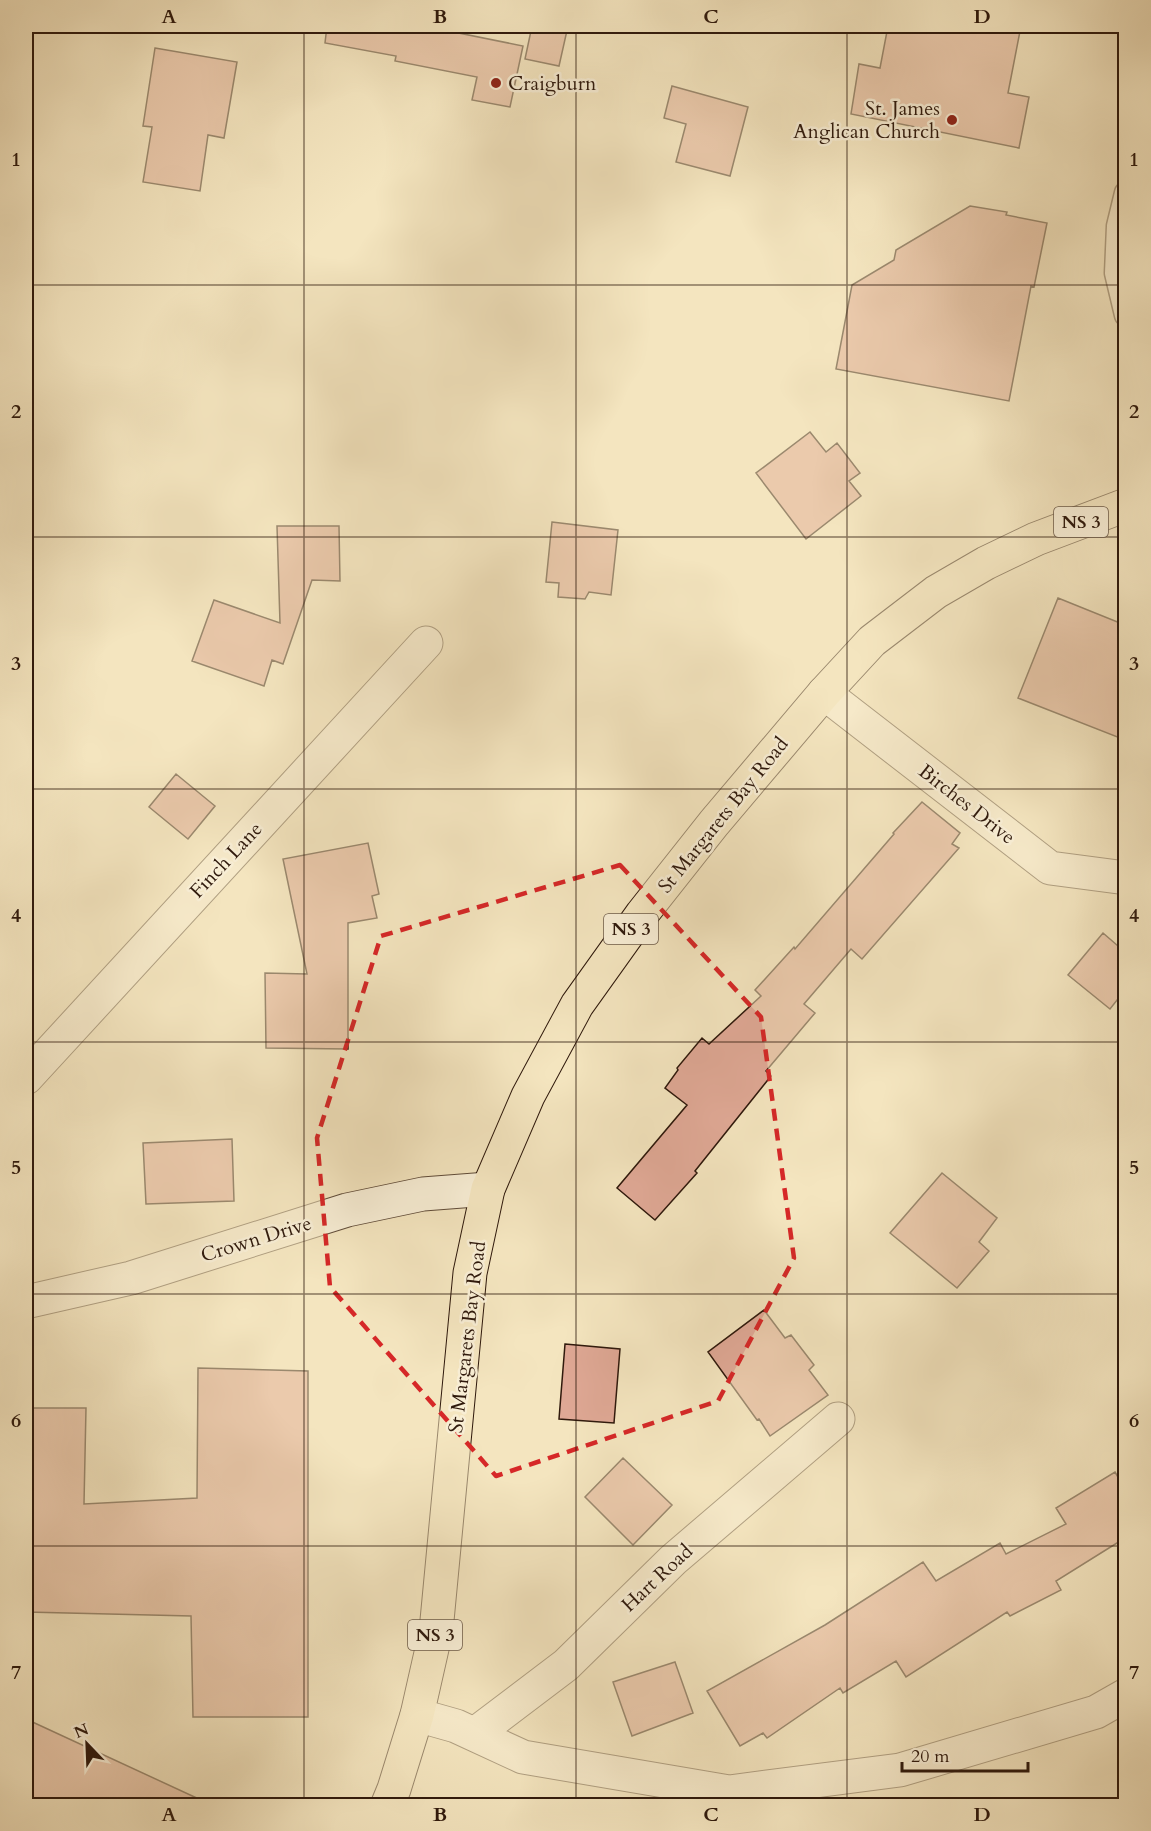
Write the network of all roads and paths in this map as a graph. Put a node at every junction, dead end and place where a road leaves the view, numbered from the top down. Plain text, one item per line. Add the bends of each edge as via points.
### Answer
1 (1125, 193) edge
2 (1125, 315) edge
3 (1125, 505) edge
4 (1125, 530) edge
5 (1036, 539) junction
6 (426, 643) dead end
7 (824, 693) junction
8 (1125, 878) edge
9 (26, 1078) edge
10 (488, 1189) junction
11 (26, 1302) edge
12 (838, 1419) dead end
13 (1125, 1695) edge
14 (417, 1714) junction
15 (475, 1734) junction
16 (387, 1806) edge

1 - 2 lane via 1118,226 1116,273
3 - 5 main road, St Margarets Bay Road / NS 3
4 - 5 main road, St Margarets Bay Road / NS 3
5 - 7 main road, St Margarets Bay Road / NS 3 via 936,592 872,641
6 - 9 street, Finch Lane
7 - 8 street, Birches Drive via 1050,868
7 - 10 main road, St Margarets Bay Road / NS 3 via 714,823 577,1005 528,1096
10 - 11 street, Crown Drive via 423,1194 347,1210 131,1278
10 - 14 main road, St Margarets Bay Road / NS 3 via 470,1274 436,1631
12 - 15 street, Hart Road via 673,1560 566,1665
13 - 15 street via 1095,1712 900,1770 729,1792 523,1757
14 - 15 street
14 - 16 main road, St Margarets Bay Road / NS 3

